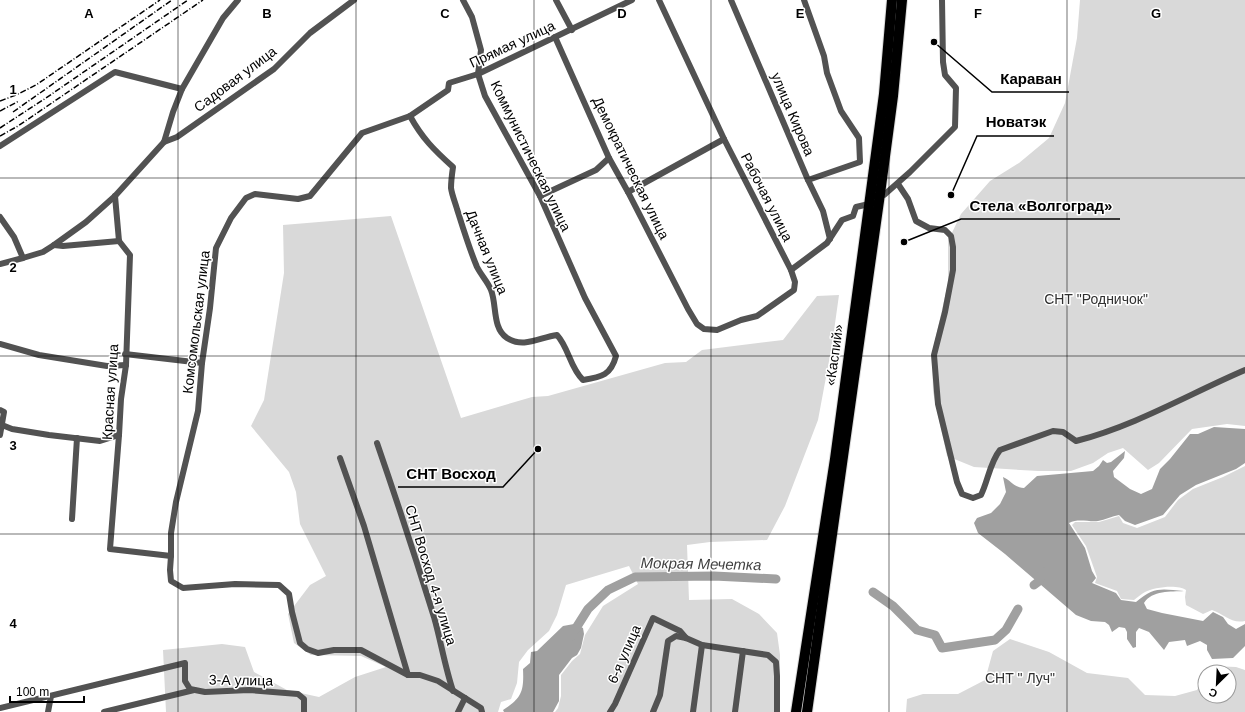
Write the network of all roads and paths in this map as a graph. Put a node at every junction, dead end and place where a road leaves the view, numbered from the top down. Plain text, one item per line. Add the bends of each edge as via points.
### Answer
1 (238, 0) edge
2 (354, 0) edge
3 (464, 0) edge
4 (556, 0) edge
5 (632, 0) edge
6 (659, 0) edge
7 (731, 0) edge
8 (804, 0) edge
9 (892, 0) edge
10 (902, 0) edge
11 (942, 0) edge
12 (572, 30) junction
13 (555, 37) junction
14 (478, 74) junction
15 (182, 89) junction
16 (410, 116) junction
17 (724, 139) junction
18 (164, 142) junction
19 (0, 146) edge
20 (609, 158) junction
21 (808, 180) junction
22 (898, 184) junction
23 (628, 192) junction
24 (115, 196) junction
25 (540, 196) junction
26 (878, 199) junction
27 (0, 217) edge
28 (830, 239) junction
29 (119, 241) junction
30 (54, 245) junction
31 (24, 258) junction
32 (0, 264) edge
33 (791, 270) junction
34 (688, 309) joint
35 (0, 344) edge
36 (125, 354) junction
37 (202, 363) junction
38 (126, 365) junction
39 (1245, 370) edge
40 (598, 378) joint
41 (2, 411) edge
42 (2, 425) junction
43 (0, 435) edge
44 (119, 435) junction
45 (77, 438) junction
46 (377, 443) dead end
47 (340, 458) dead end
48 (72, 519) dead end
49 (171, 556) junction
50 (686, 638) junction
51 (702, 645) junction
52 (743, 651) junction
53 (408, 675) junction
54 (195, 690) junction
55 (453, 691) junction
56 (51, 696) junction
57 (465, 698) junction
58 (0, 708) edge
59 (48, 712) edge
60 (104, 712) edge
61 (304, 712) edge
62 (458, 712) edge
63 (482, 712) edge
64 (610, 712) edge
65 (653, 712) edge
66 (693, 712) edge
67 (735, 712) edge
68 (778, 712) edge
69 (796, 712) edge
70 (807, 712) edge

1 - 15 street via 223,18
2 - 18 street, Садовая улица via 310,33 274,68 177,137
3 - 14 street, Коммунистическая улица via 472,17 481,50
4 - 12 street
5 - 12 street, Прямая улица
6 - 17 street, Рабочая улица
7 - 21 street, улица Кирова
8 - 21 street via 841,111 859,138 860,162
9 - 26 highway, «Каспий»
10 - 26 highway, «Каспий» via 893,96
11 - 22 street via 943,62 945,75 956,88 955,127
12 - 13 street, Прямая улица
13 - 14 street, Прямая улица
13 - 20 street, Демократическая улица
14 - 16 street, Прямая улица via 449,83 448,90
14 - 25 street, Коммунистическая улица via 485,96
15 - 18 street
15 - 19 street via 115,72
16 - 37 street, Комсомольская улица via 362,133 310,196 298,199 255,194 246,198 216,248
16 - 40 street, Дачная улица via 435,151 453,167 451,189 478,268 491,288 500,331 520,343 557,335 563,341 577,374 584,380
17 - 23 street
17 - 33 street, Рабочая улица
18 - 24 street
20 - 23 street, Демократическая улица
20 - 25 street via 596,170
21 - 28 street, улица Кирова via 823,211
22 - 26 street
22 - 39 street via 908,199 916,221 929,228 945,230 951,236 954,247 953,270 934,355 938,404 962,494 972,498 981,495 994,456 1000,450 1053,431 1063,432 1076,441 1093,436 1138,420
23 - 34 street, Демократическая улица
24 - 29 street, Красная улица
24 - 30 street via 86,222
25 - 40 street, Коммунистическая улица via 585,298 616,356 608,372
26 - 28 street via 856,207 853,216 842,220
26 - 69 highway, «Каспий»
26 - 70 highway, «Каспий»
27 - 31 street
28 - 33 street
29 - 30 street
29 - 36 street, Красная улица via 130,255
30 - 31 street via 43,252
31 - 32 street
33 - 34 street, Рабочая улица via 795,282 794,290 757,316 717,330 704,329 697,324
35 - 38 street via 39,355 106,366
36 - 37 street
36 - 38 street, Красная улица
37 - 49 street, Комсомольская улица via 198,411 176,502 171,533
38 - 44 street, Красная улица
41 - 42 street
42 - 43 street
42 - 45 street via 12,429
44 - 45 street via 100,441
44 - 49 street, Красная улица via 110,549
45 - 48 street
46 - 55 street, СНТ Восход 4-я улица via 414,554
47 - 53 street via 364,526
49 - 53 street, Комсомольская улица via 171,581 183,588 235,584 279,585 289,594 300,643 307,649 318,653 361,650
50 - 51 street
50 - 64 street, 6-я улица via 680,631 653,618 616,704
50 - 65 street via 676,636 668,641 660,695
51 - 52 street
51 - 66 street
52 - 67 street
52 - 68 street via 768,655 776,662
53 - 55 street via 420,675 438,681
54 - 56 street, 3-А улица via 190,689 185,681 185,663
54 - 60 street
54 - 61 street, 3-А улица via 250,690 298,694 304,699
55 - 57 street
56 - 58 street
56 - 59 street
57 - 62 street
57 - 63 street via 481,708

